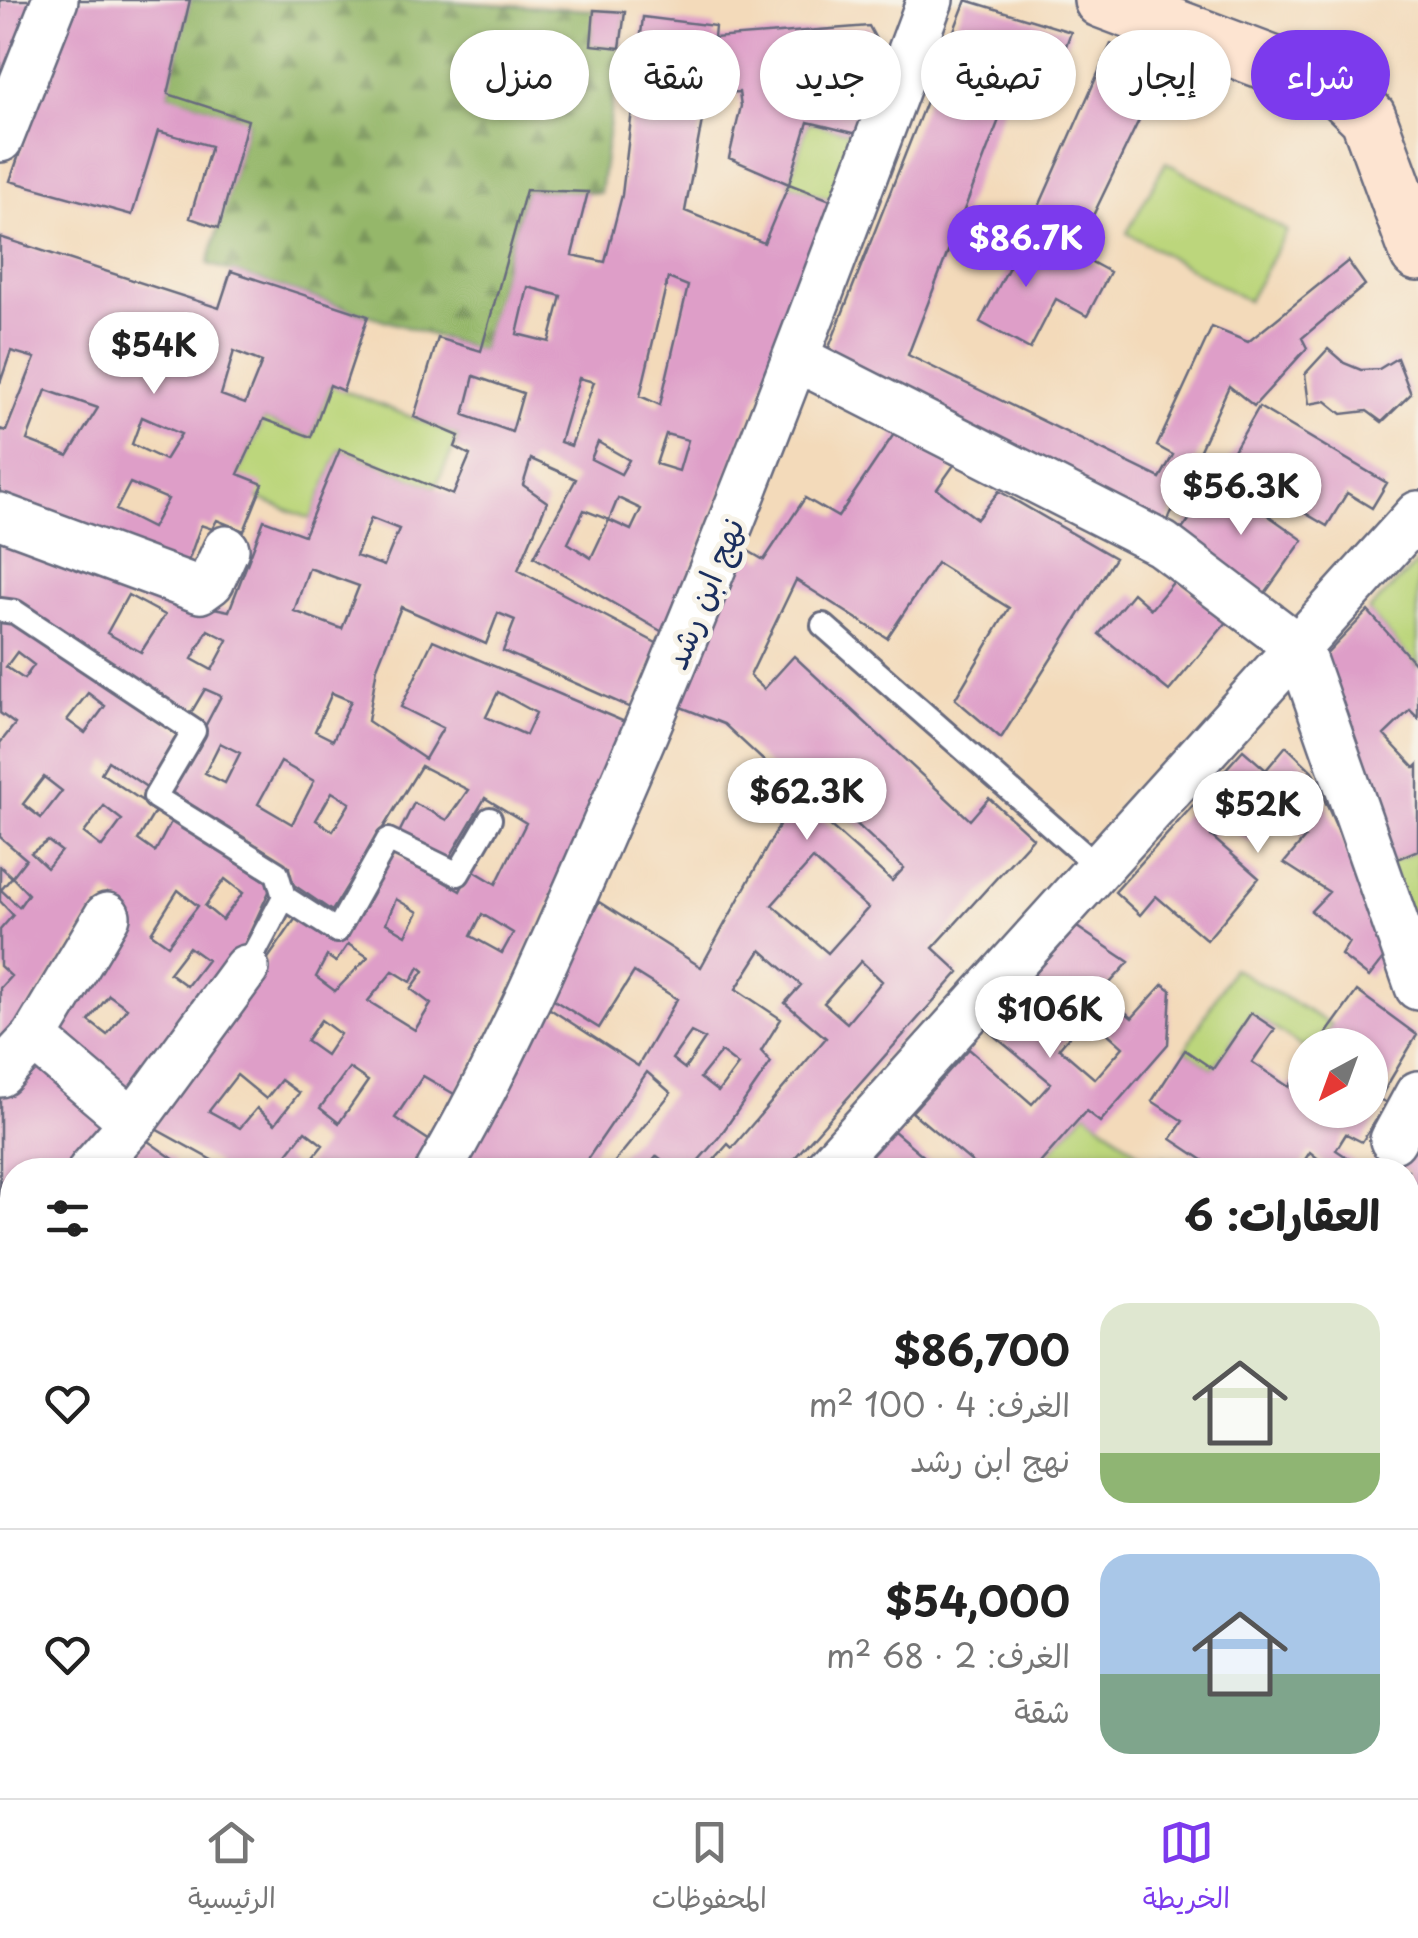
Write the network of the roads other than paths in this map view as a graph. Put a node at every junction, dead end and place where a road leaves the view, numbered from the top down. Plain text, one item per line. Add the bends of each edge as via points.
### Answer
1 (54, 0) edge
2 (930, 0) edge
3 (1102, 0) edge
4 (0, 139) edge
5 (1418, 252) edge
6 (796, 358) junction
7 (1418, 514) edge
8 (0, 516) edge
9 (226, 549) dead end
10 (0, 610) edge
11 (822, 625) dead end
12 (1299, 648) junction
13 (490, 818) dead end
14 (1098, 867) junction
15 (284, 897) junction
16 (107, 916) dead end
17 (246, 968) joint
18 (1418, 987) edge
19 (34, 1038) junction
20 (0, 1074) edge
21 (1418, 1094) edge
22 (133, 1122) junction
23 (1393, 1140) dead end
24 (102, 1158) edge
25 (445, 1158) edge
26 (837, 1158) edge

1 - 4 street
2 - 6 street, نهج ابن رشد
3 - 5 street via 1340,90 1368,116
6 - 12 street via 1162,544
6 - 25 street, نهج ابن رشد via 665,688 549,955
7 - 12 street
8 - 9 street via 200,590 211,582
10 - 15 lane via 16,612 194,731 155,797 277,873
11 - 14 lane
12 - 14 street
12 - 18 street
13 - 15 lane via 458,874 388,840 337,930
14 - 26 street
15 - 17 lane
16 - 19 street
17 - 22 street
19 - 20 street
19 - 22 street
21 - 23 street
22 - 24 street

